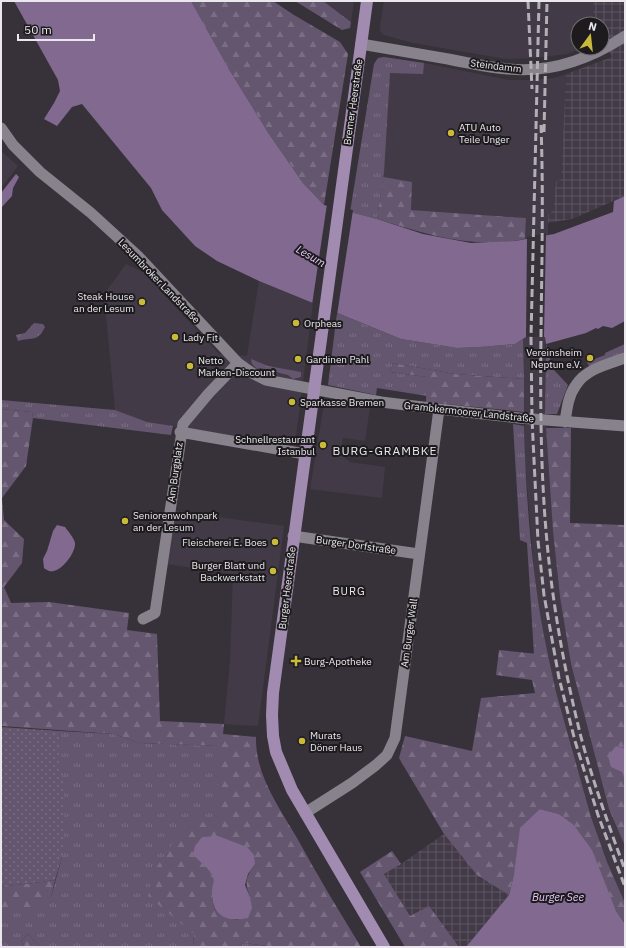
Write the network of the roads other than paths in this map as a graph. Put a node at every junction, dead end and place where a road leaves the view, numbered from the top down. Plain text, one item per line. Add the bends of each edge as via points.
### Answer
1 (367, 1) edge
2 (625, 36) edge
3 (361, 44) junction
4 (1, 128) edge
5 (340, 202) joint
6 (625, 358) edge
7 (238, 363) junction
8 (314, 389) junction
9 (439, 410) junction
10 (565, 422) junction
11 (625, 426) edge
12 (180, 432) junction
13 (305, 454) junction
14 (293, 536) junction
15 (419, 554) junction
16 (143, 619) dead end
17 (305, 813) junction
18 (384, 947) edge

1 - 3 main road, Bremer Heerstraße
2 - 3 street, Steindamm via 582,59 551,67 530,69 498,68
3 - 5 main road, Bremer Heerstraße
4 - 7 street, Lesumbroker Landstraße via 13,145 40,172 91,213 138,256
5 - 8 main road, Burger Heerstraße
6 - 10 street via 590,372 576,385 569,401
7 - 8 street, Lesumbroker Landstraße via 252,374 266,380
7 - 12 street, Am Burgplatz via 187,418
8 - 9 street, Grambkermoorer Landstraße
8 - 13 main road, Burger Heerstraße
9 - 10 street, Grambkermoorer Landstraße
9 - 15 street, Am Burger Wall
10 - 11 street, Grambkermoorer Landstraße
12 - 13 street
12 - 16 street, Am Burgplatz via 155,613
13 - 14 main road, Burger Heerstraße
14 - 15 street, Burger Dorfstraße
14 - 17 main road, Burger Heerstraße via 272,715 276,752
15 - 17 street, Am Burger Wall via 395,738 387,755 376,765
17 - 18 main road, Burger Heerstraße

